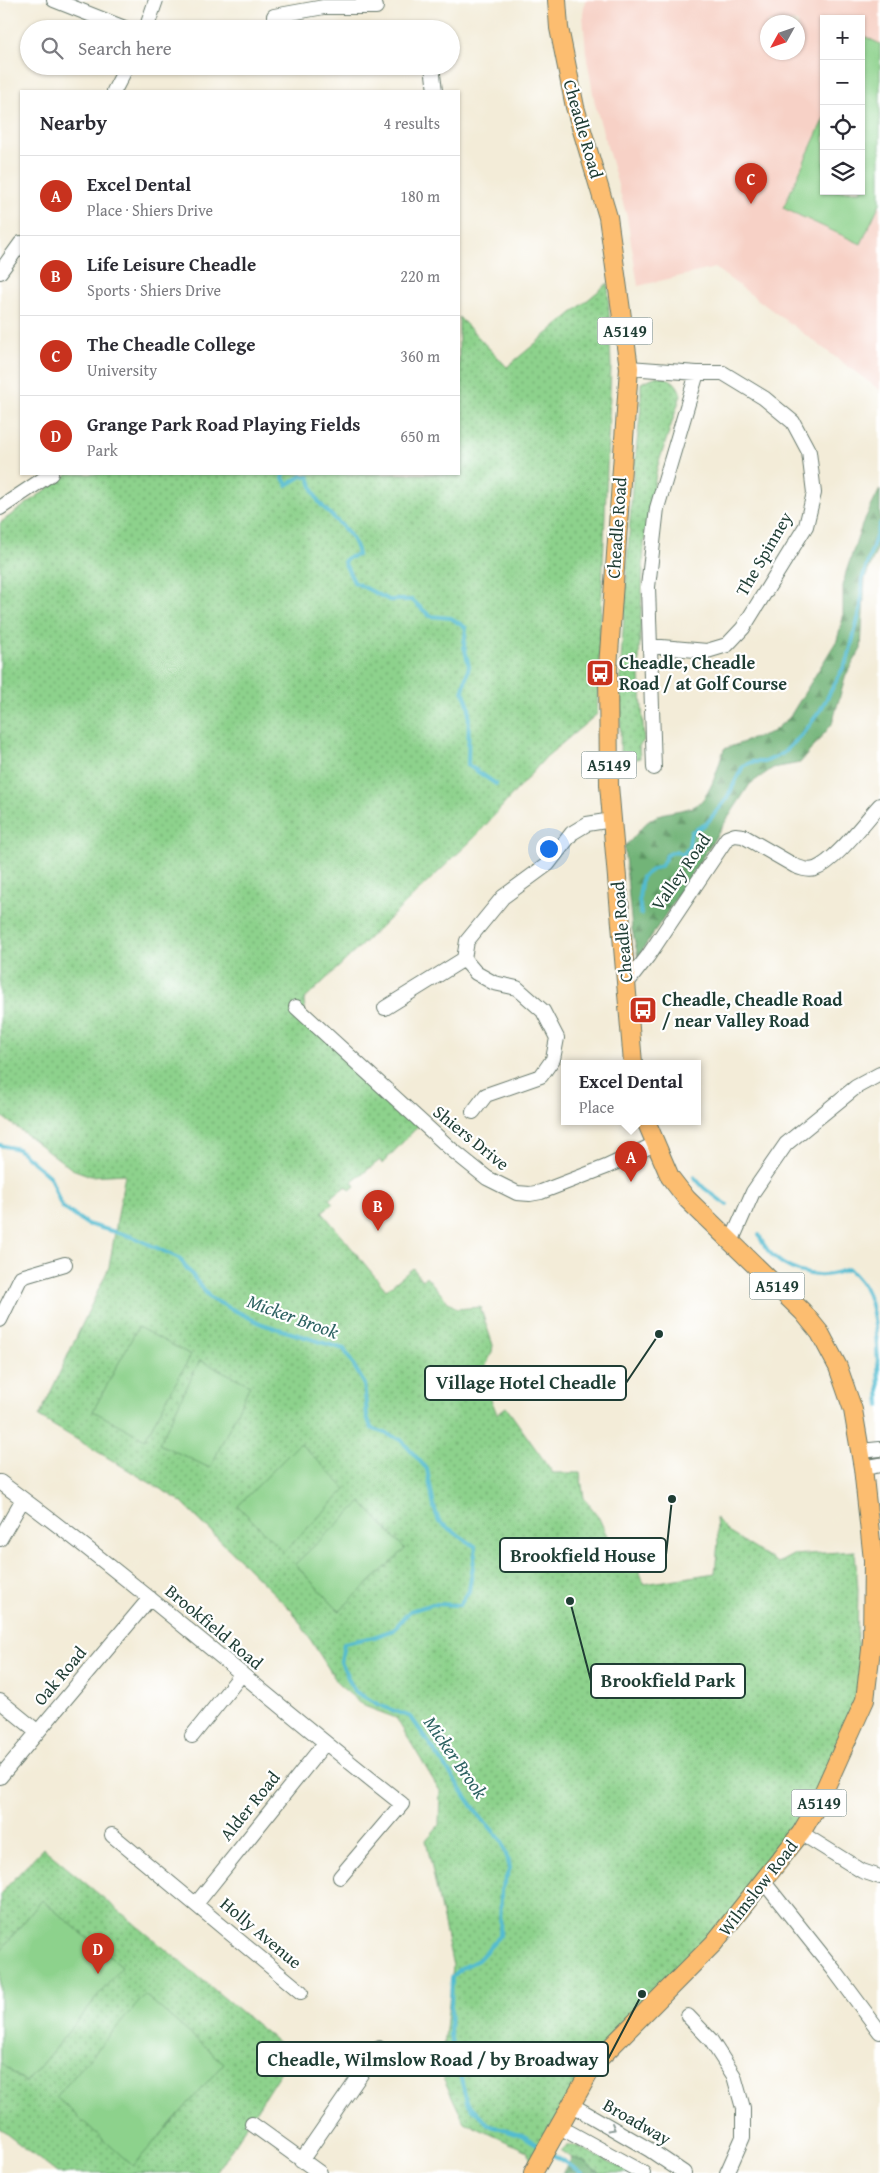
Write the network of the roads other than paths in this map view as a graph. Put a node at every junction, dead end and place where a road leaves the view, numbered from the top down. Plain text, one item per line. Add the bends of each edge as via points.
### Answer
1 (54, 0) edge
2 (156, 0) edge
3 (557, 0) edge
4 (324, 3) edge
5 (376, 7) dead end
6 (274, 16) dead end
7 (104, 20) edge
8 (149, 20) edge
9 (122, 75) edge
10 (433, 75) edge
11 (115, 90) edge
12 (436, 90) edge
13 (20, 244) edge
14 (1, 270) edge
15 (629, 368) junction
16 (697, 373) junction
17 (50, 475) edge
18 (0, 508) edge
19 (650, 646) junction
20 (654, 768) dead end
21 (880, 804) edge
22 (612, 820) junction
23 (464, 959) junction
24 (627, 983) junction
25 (296, 1007) dead end
26 (386, 1008) dead end
27 (633, 1060) edge
28 (880, 1074) edge
29 (473, 1112) dead end
30 (648, 1125) edge
31 (655, 1144) junction
32 (731, 1242) junction
33 (65, 1264) dead end
34 (0, 1320) edge
35 (880, 1449) edge
36 (868, 1462) edge
37 (0, 1482) edge
38 (23, 1499) junction
39 (0, 1539) edge
40 (876, 1550) edge
41 (150, 1598) junction
42 (876, 1642) edge
43 (241, 1675) junction
44 (0, 1702) edge
45 (38, 1732) junction
46 (192, 1736) dead end
47 (324, 1743) junction
48 (0, 1777) edge
49 (801, 1833) junction
50 (112, 1835) dead end
51 (340, 1877) dead end
52 (880, 1877) edge
53 (763, 1881) junction
54 (200, 1898) junction
55 (302, 1992) dead end
56 (688, 2016) dead end
57 (880, 2032) edge
58 (379, 2048) dead end
59 (570, 2104) junction
60 (252, 2124) dead end
61 (555, 2132) junction
62 (301, 2161) junction
63 (534, 2171) edge
64 (320, 2173) edge
65 (643, 2173) edge
66 (684, 2173) edge
67 (727, 2173) edge

1 - 7 street
2 - 8 street
3 - 15 main road, Cheadle Road / A5149 via 559,28 575,107 612,234
4 - 5 street
4 - 6 street
9 - 11 street
10 - 12 street
13 - 14 street
15 - 16 street, The Spinney
15 - 22 main road, Cheadle Road / A5149 via 608,668
16 - 19 street via 657,508 648,587
16 - 19 street, The Spinney via 723,372 764,398 792,422 809,452 814,493 806,526 743,628 727,645 707,651
17 - 18 street
19 - 20 street
21 - 24 street, Valley Road via 846,844 824,864 808,870 743,836 728,838
22 - 23 street via 587,824 572,833 548,864 502,897 467,941
22 - 24 main road, Cheadle Road / A5149
23 - 26 street
23 - 29 street via 476,974 494,983 517,988 544,1011 557,1038 553,1059 541,1076 486,1095
24 - 27 main road, Cheadle Road / A5149
25 - 31 street, Shiers Drive via 451,1148 487,1178 517,1193 541,1192
28 - 32 street via 856,1088 786,1144 753,1192
30 - 31 main road, A5149
31 - 32 main road, Wilmslow Road / A5149 via 670,1176 687,1199
32 - 36 main road, Wilmslow Road / A5149 via 820,1333 838,1367
33 - 34 street via 21,1277
35 - 36 street
36 - 40 main road, Wilmslow Road / A5149
37 - 38 street, Brookfield Road
38 - 39 street
38 - 41 street, Brookfield Road
40 - 42 main road, Wilmslow Road / A5149
41 - 43 street, Brookfield Road
41 - 45 street, Oak Road
42 - 49 main road, Wilmslow Road / A5149 via 864,1700 819,1802
43 - 46 street
43 - 47 street, Brookfield Road
44 - 45 street
45 - 48 street, Oak Road
47 - 51 street, Brookfield Road via 402,1804
47 - 54 street, Alder Road
49 - 52 street via 862,1871
49 - 53 main road, Wilmslow Road / A5149
50 - 54 street, Holly Avenue
53 - 57 street
53 - 59 main road, Wilmslow Road / A5149 via 714,1943 594,2064
54 - 55 street, Holly Avenue
56 - 67 street via 710,2038 734,2076 743,2108 743,2137
58 - 62 street
59 - 61 main road, Wilmslow Road / A5149
59 -> 66 street, Broadway
60 - 62 street
61 - 63 main road, Wilmslow Road / A5149
61 - 65 street
62 - 64 street

